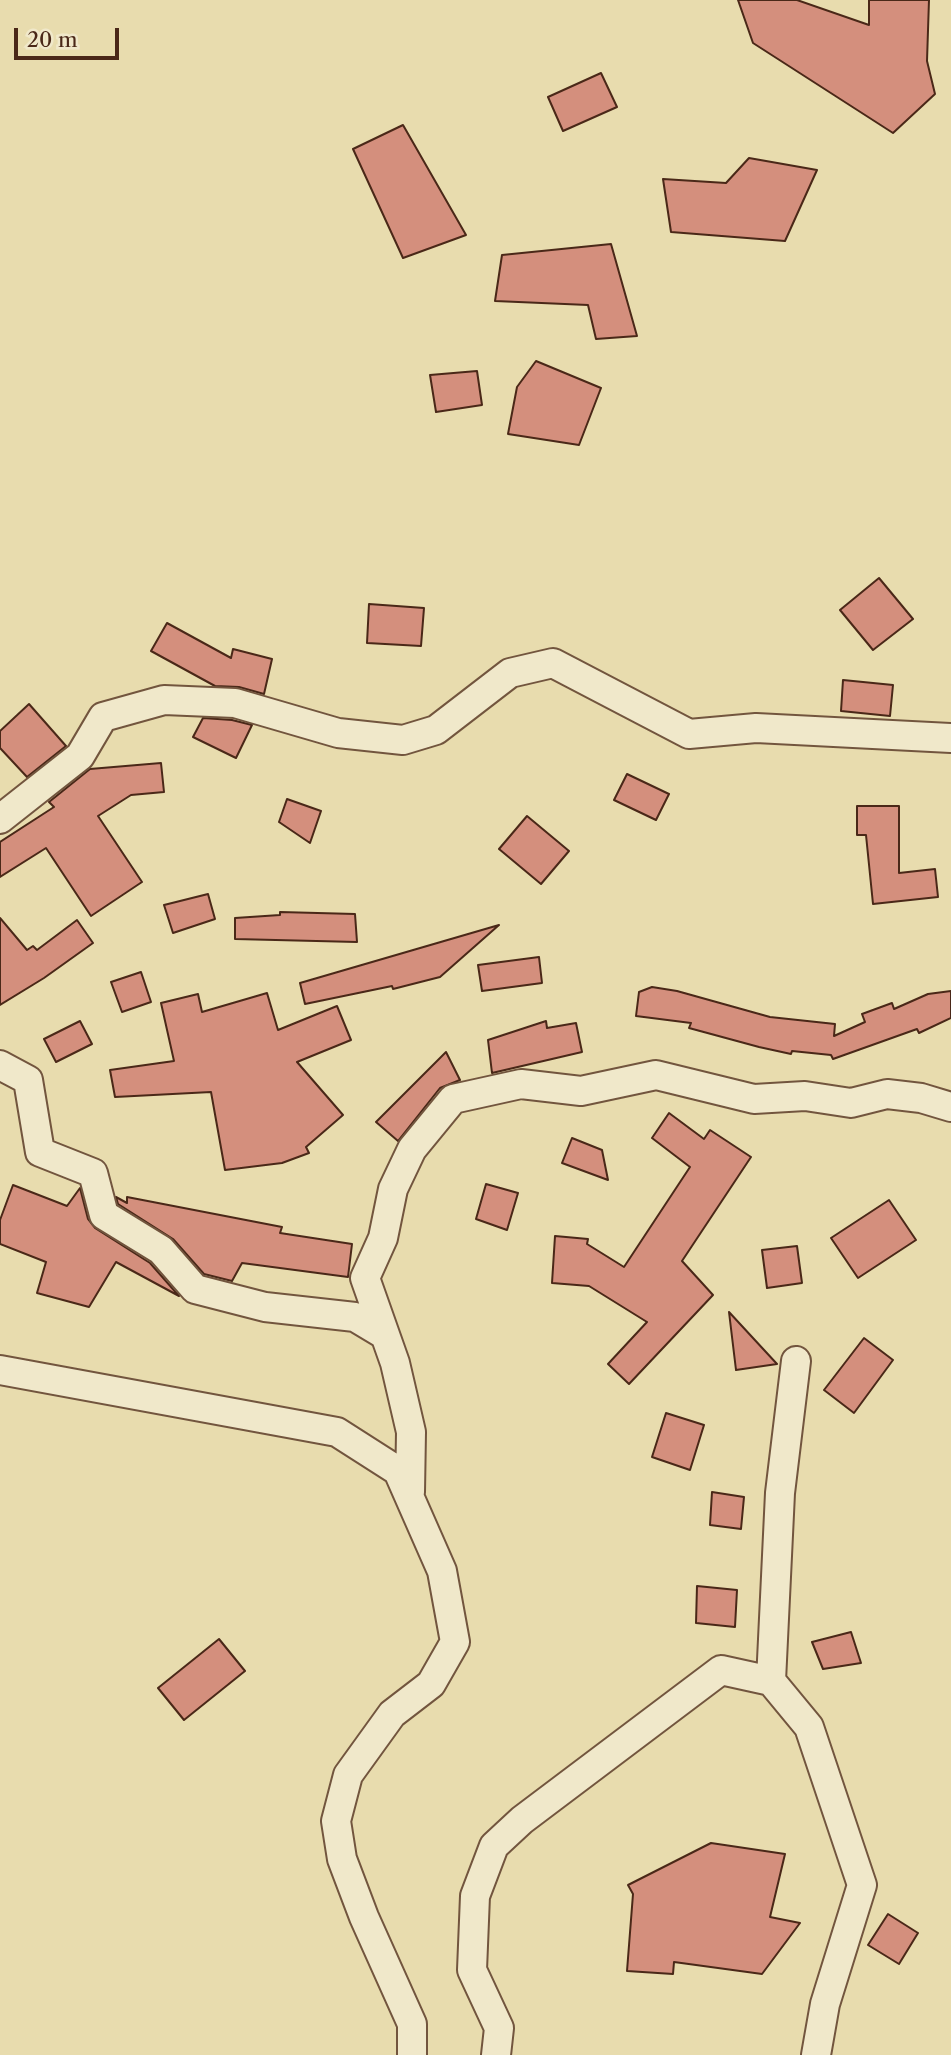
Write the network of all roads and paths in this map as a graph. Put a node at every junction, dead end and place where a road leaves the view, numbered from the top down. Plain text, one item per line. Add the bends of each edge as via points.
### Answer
1 (951, 738) edge
2 (0, 819) edge
3 (0, 1065) edge
4 (951, 1107) edge
5 (385, 1335) junction
6 (796, 1361) dead end
7 (0, 1370) edge
8 (410, 1498) junction
9 (771, 1681) junction
10 (412, 2055) edge
11 (496, 2055) edge
12 (816, 2055) edge

1 - 2 street via 756,728 689,734 553,663 510,673 436,730 403,740 338,733 235,703 164,700 103,717 80,756
3 - 5 street via 28,1080 40,1152 93,1173 104,1215 161,1250 195,1289 265,1307 355,1317
4 - 5 street via 887,1094 852,1103 805,1096 754,1099 656,1075 581,1091 521,1084 453,1100 412,1149 393,1189 383,1238 365,1278
5 - 8 street via 411,1432
6 - 9 street via 780,1493
7 - 8 street via 337,1432 398,1471
8 - 10 street via 442,1571 455,1642 431,1684 391,1714 348,1775 336,1821 342,1859 412,2024
9 - 11 street via 721,1670 494,1846 475,1896 472,1970 499,2028
9 - 12 street via 809,1727 862,1885 825,2004

